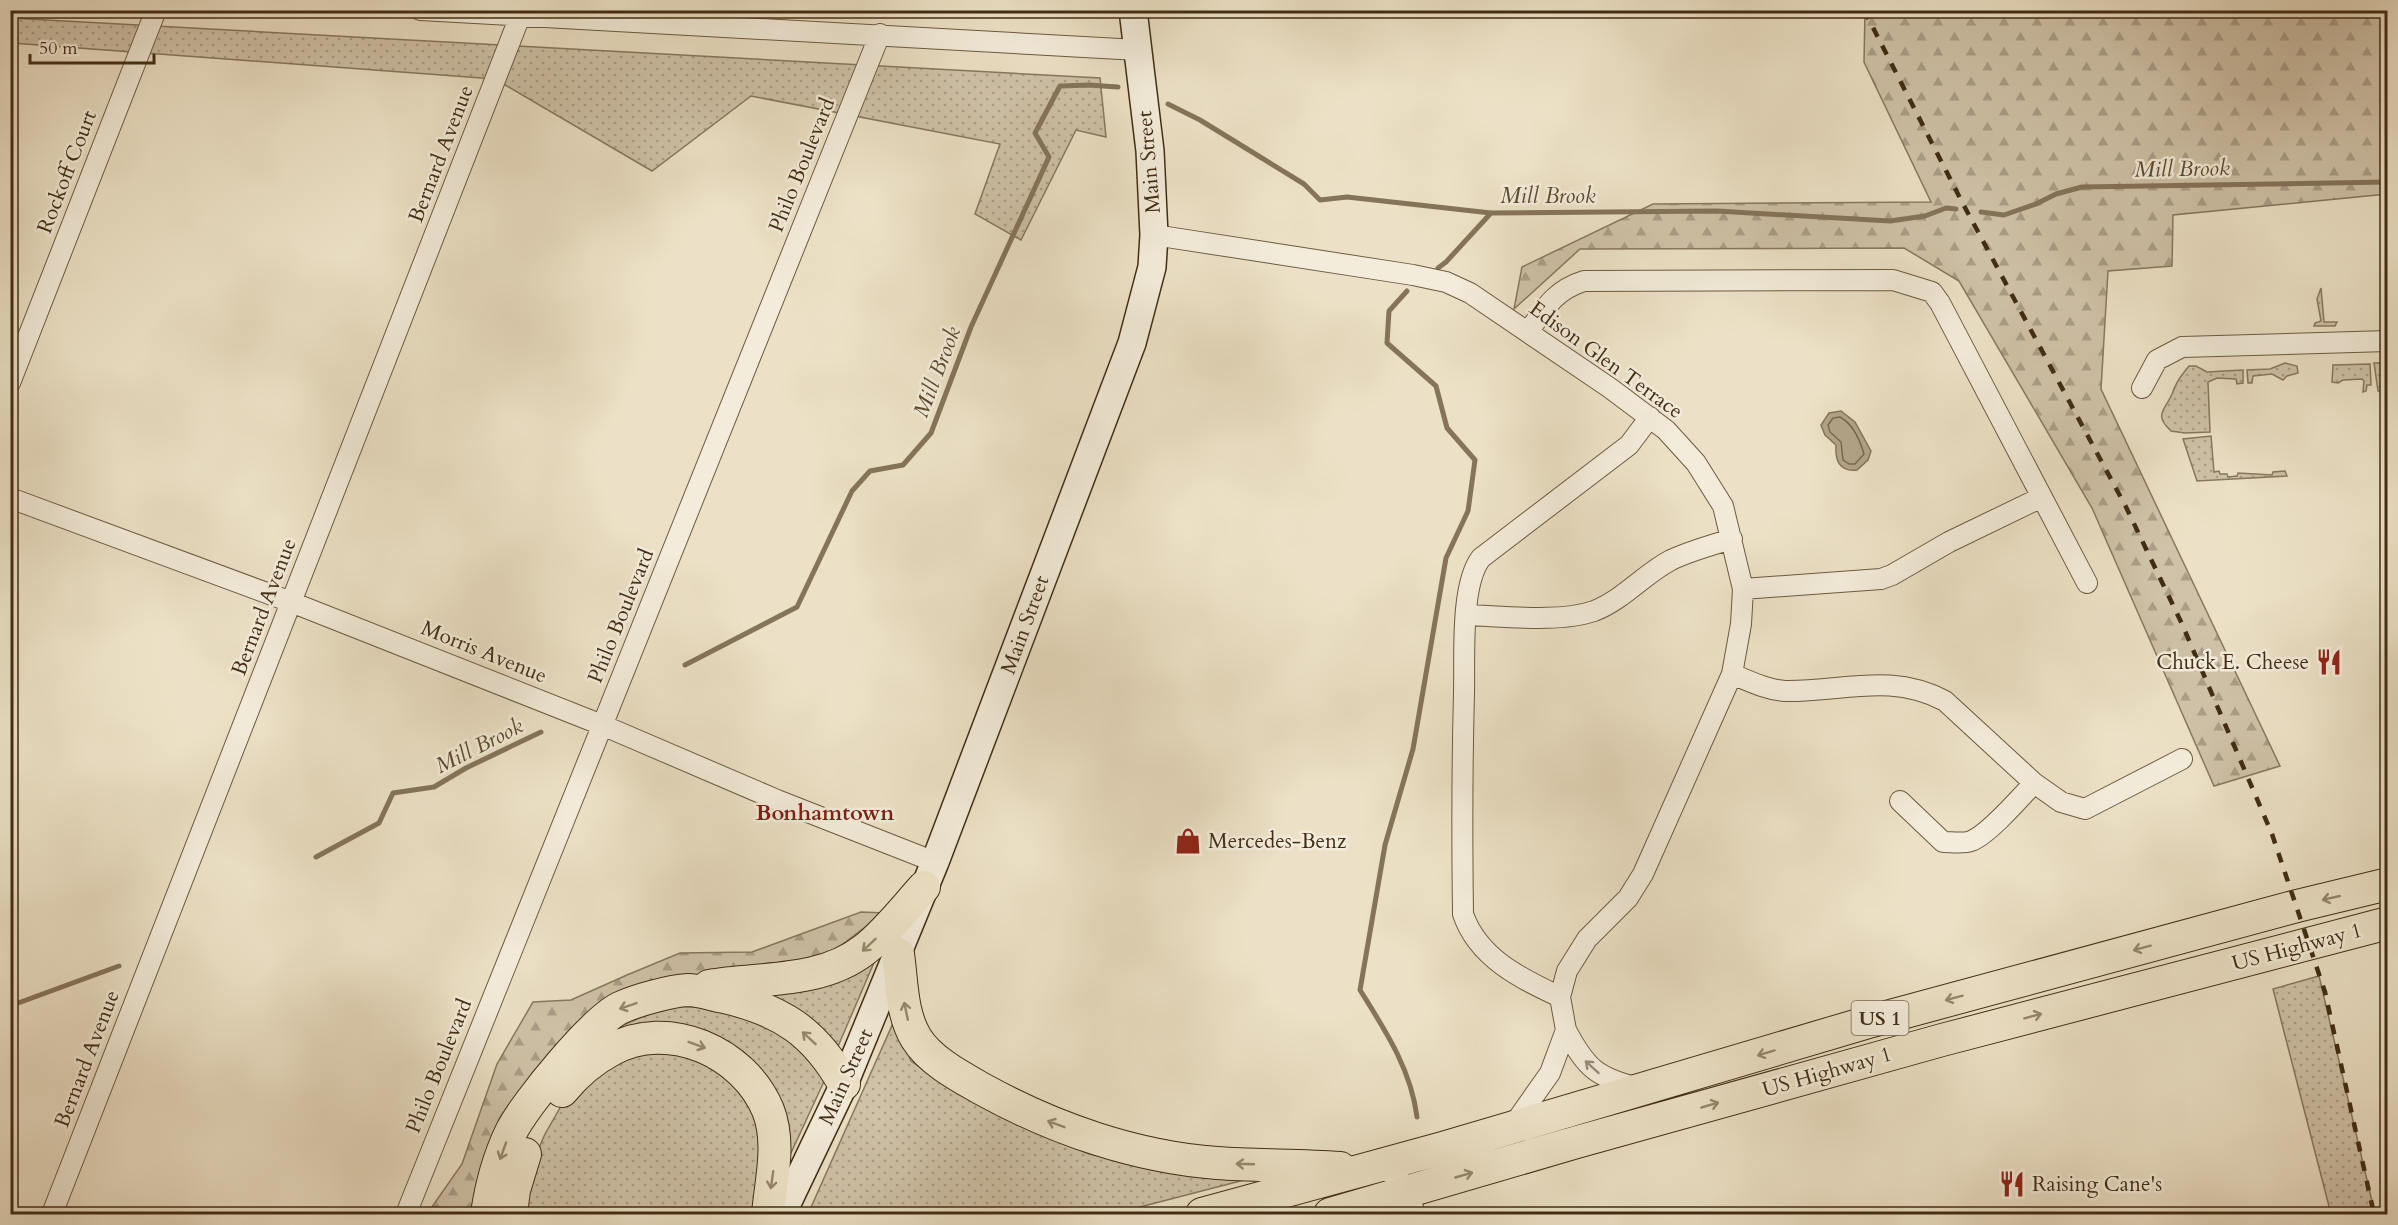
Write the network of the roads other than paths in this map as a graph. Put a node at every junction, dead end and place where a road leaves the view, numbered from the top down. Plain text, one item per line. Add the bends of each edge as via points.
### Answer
1 (156, 10) edge
2 (420, 10) edge
3 (1133, 10) edge
4 (520, 16) junction
5 (880, 34) junction
6 (1138, 50) junction
7 (1154, 235) junction
8 (1528, 332) junction
9 (2388, 341) edge
10 (10, 384) edge
11 (2142, 388) dead end
12 (1650, 417) junction
13 (2042, 497) junction
14 (10, 498) edge
15 (1732, 539) junction
16 (2087, 583) dead end
17 (1743, 589) junction
18 (291, 602) junction
19 (1466, 615) junction
20 (1732, 674) junction
21 (602, 725) junction
22 (2182, 759) dead end
23 (2034, 783) junction
24 (1900, 801) dead end
25 (929, 874) junction
26 (2388, 884) edge
27 (2388, 923) edge
28 (897, 954) junction
29 (689, 990) junction
30 (1560, 997) junction
31 (1566, 1030) junction
32 (844, 1084) junction
33 (1645, 1089) junction
34 (1512, 1128) junction
35 (1370, 1168) junction
36 (1412, 1203) edge
37 (52, 1215) edge
38 (406, 1215) edge
39 (487, 1215) edge
40 (511, 1215) edge
41 (768, 1215) edge
42 (782, 1215) edge
43 (1202, 1215) edge
44 (1330, 1215) edge

1 - 10 street, Rockoff Court
2 - 4 street
3 - 6 main road, Main Street
4 - 5 street
4 - 18 street, Bernard Avenue
5 - 6 street
5 - 21 street, Philo Boulevard
6 - 7 main road, Main Street via 1150,151
7 - 8 street, Edison Glen Terrace via 1446,282 1470,292
7 - 25 main road, Main Street via 1152,267 1132,343
8 - 12 street, Edison Glen Terrace
8 - 13 street via 1559,292 1584,281 1893,280 1914,285 1932,292 1940,303
9 - 11 street via 2182,347 2157,360
12 - 15 street, Edison Glen Terrace via 1682,446 1710,484 1723,506
12 - 19 street via 1629,445 1481,558 1474,566
13 - 16 street
13 - 17 street via 1881,579
14 - 18 street, Morris Avenue
15 - 17 street, Edison Glen Terrace
15 - 19 street via 1671,560 1591,612 1549,617
17 - 20 street, Edison Glen Terrace
18 - 21 street, Morris Avenue
18 - 37 street, Bernard Avenue
19 - 30 street via 1463,914 1468,928 1490,955 1514,974
20 - 23 street via 1784,691 1881,685 1928,692 1959,713
20 - 30 street, Edison Glen Terrace via 1643,874 1628,898 1587,939 1567,971
21 - 25 street, Morris Avenue via 777,800
21 - 38 street, Philo Boulevard
22 - 23 street via 2085,809 2061,802
23 - 24 street via 1970,842 1943,842
25 - 28 main road, Main Street
25 -> 29 highway via 862,951 828,970
26 -> 33 highway, US 1 via 1872,1021
36 -> 27 highway, US Highway 1 / US 1 via 1942,1040
28 - 32 main road, Main Street
35 -> 28 highway via 1176,1158 1101,1140 1036,1116 967,1080 928,1052 908,1022
32 -> 29 highway via 830,1059 778,1014
29 -> 39 highway via 620,1007 582,1040 522,1112 502,1153
30 - 31 street, Edison Glen Terrace
33 -> 31 street, Edison Glen Terrace via 1616,1082 1594,1071 1578,1053
31 - 34 street via 1550,1072
32 - 42 main road, Main Street
33 - 34 highway, US 1
34 - 35 highway, US 1
35 - 36 street via 1391,1171 1401,1179
35 - 43 highway, US 1
36 - 44 highway, US 1
40 -> 41 highway via 529,1143 565,1088 584,1068 612,1049 658,1038 681,1040 721,1055 749,1078 759,1093 768,1111 774,1145

